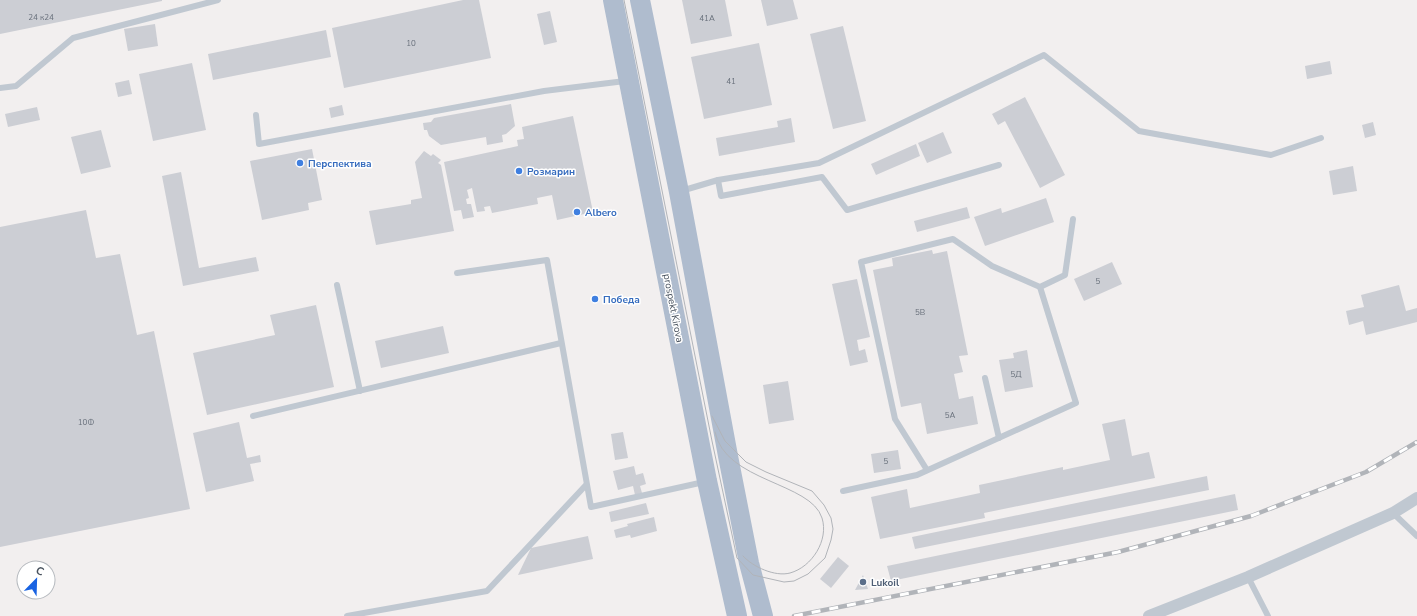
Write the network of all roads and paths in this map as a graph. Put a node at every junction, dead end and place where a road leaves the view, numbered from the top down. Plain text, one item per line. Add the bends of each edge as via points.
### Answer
1 (218, 0) edge
2 (612, 0) edge
3 (640, 0) edge
4 (629, 80) junction
5 (0, 88) edge
6 (256, 114) dead end
7 (1321, 138) dead end
8 (999, 164) dead end
9 (718, 180) junction
10 (679, 192) junction
11 (1073, 219) dead end
12 (457, 273) dead end
13 (337, 285) dead end
14 (1040, 287) junction
15 (561, 343) junction
16 (986, 378) dead end
17 (360, 390) junction
18 (253, 416) dead end
19 (999, 438) junction
20 (928, 470) junction
21 (707, 481) junction
22 (586, 485) junction
23 (843, 491) dead end
24 (1417, 498) edge
25 (1393, 513) junction
26 (1417, 536) edge
27 (1248, 577) junction
28 (347, 616) edge
29 (737, 616) edge
30 (763, 616) edge
31 (1149, 616) edge
32 (1268, 616) edge

1 - 5 lane via 73,38 16,86
2 - 4 main road, prospekt Kirova
3 - 10 main road
4 - 6 lane via 544,91 259,144
4 - 21 main road, prospekt Kirova
7 - 9 lane via 1271,155 1139,132 1044,56 819,164
8 - 9 lane via 847,210 822,177 721,196
9 - 10 lane
10 - 30 main road via 719,414 749,563
11 - 14 lane via 1065,275
12 - 15 lane via 547,260
13 - 17 lane
14 - 19 lane via 1076,403
14 - 20 lane via 992,266 953,238 860,262 895,419
15 - 17 lane
15 - 22 lane
16 - 19 lane
17 - 18 lane
19 - 20 lane
20 - 23 lane via 917,475
21 - 22 lane via 590,507
21 - 29 main road, prospekt Kirova
22 - 28 lane via 487,591
24 - 25 street
25 - 26 lane
25 - 27 street
27 - 31 street
27 - 32 lane

